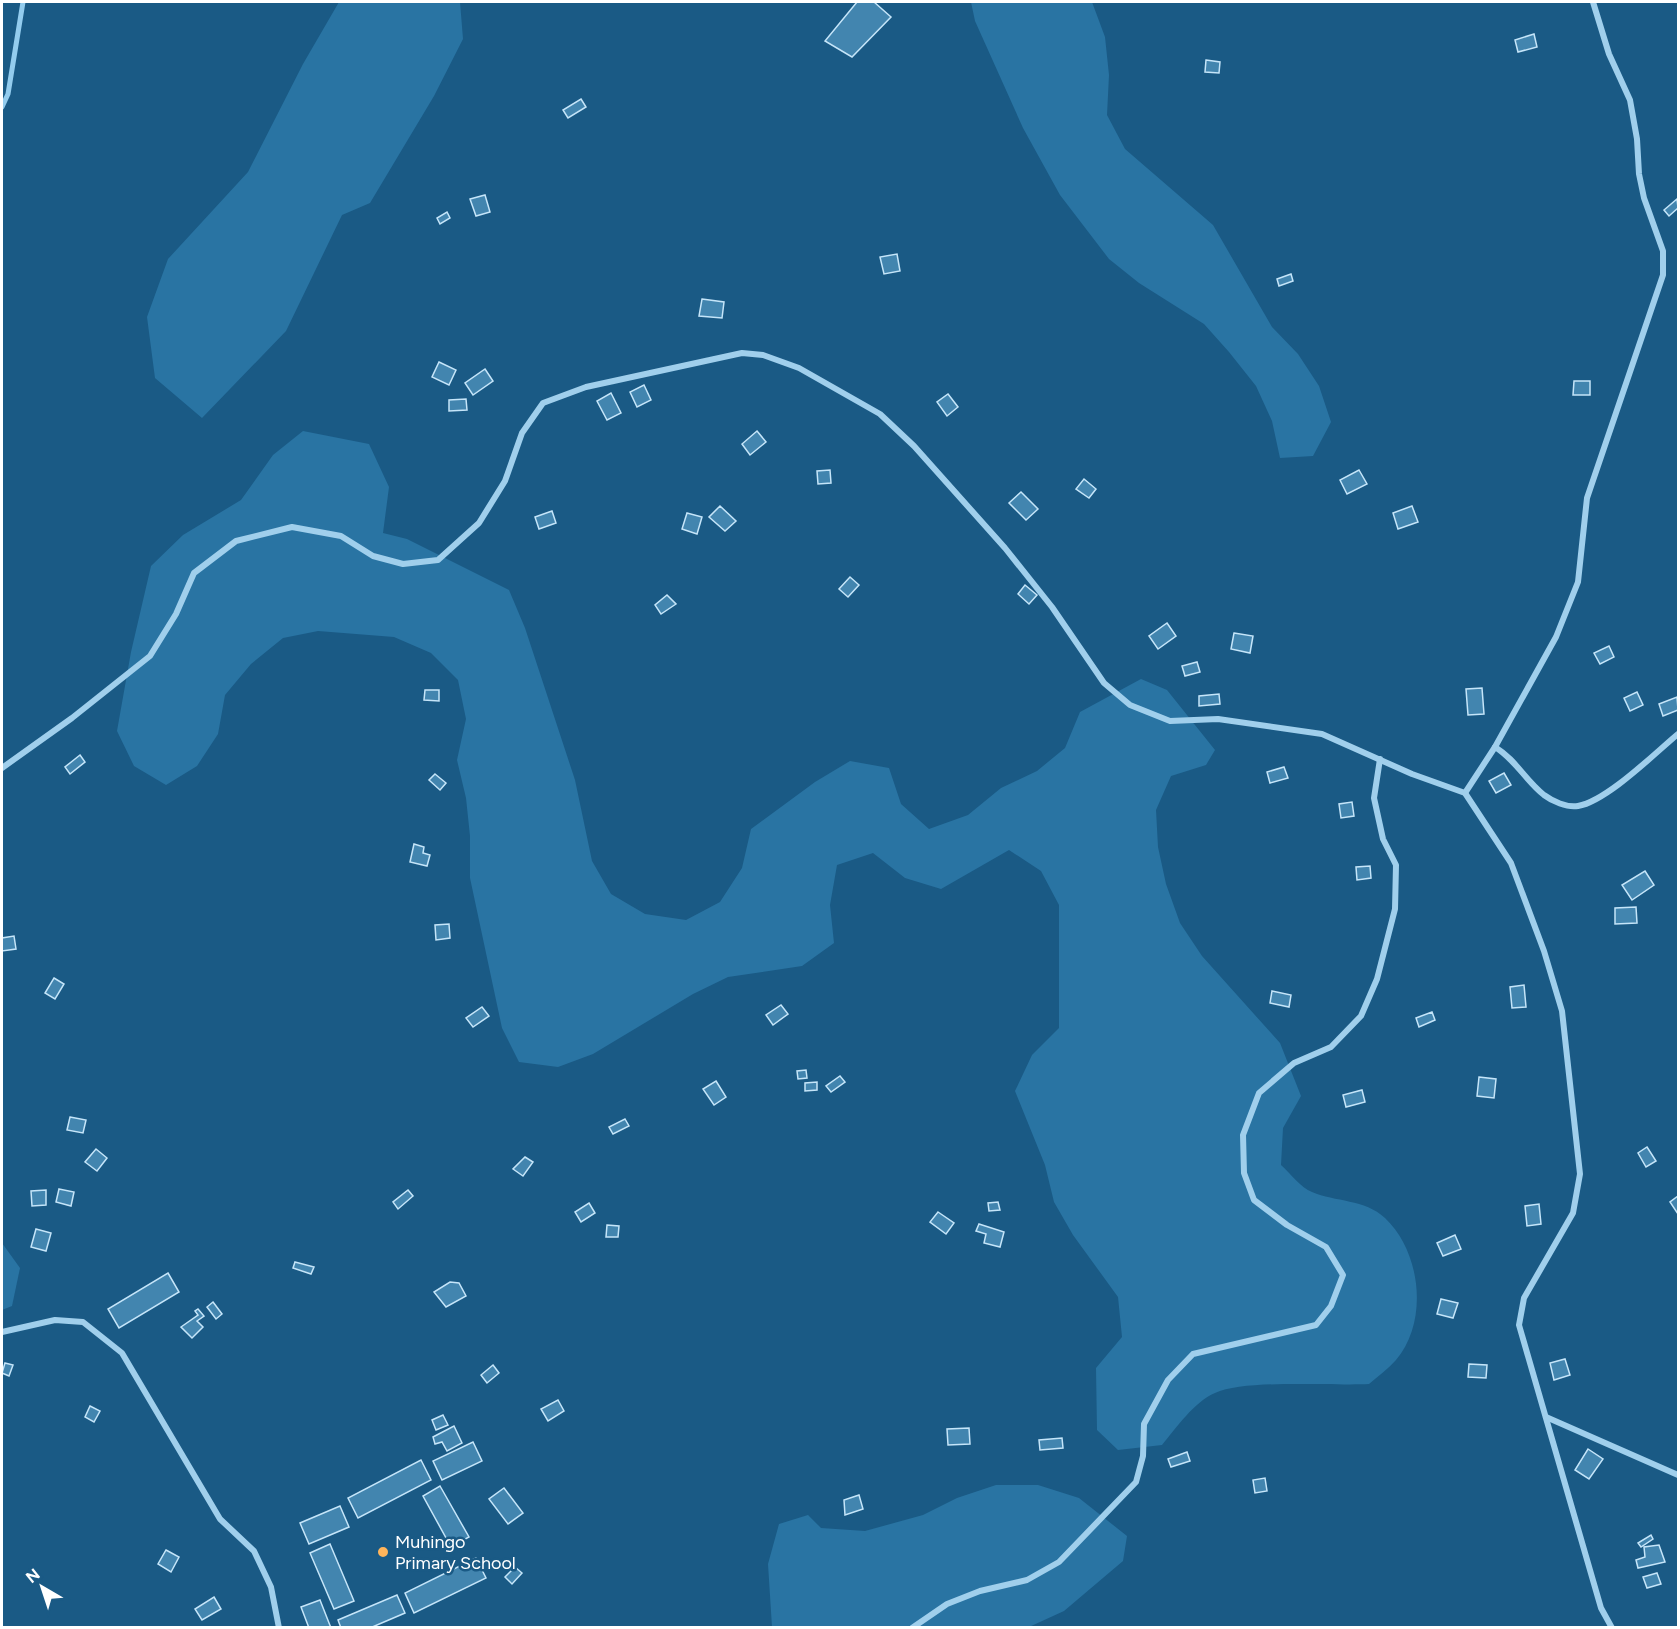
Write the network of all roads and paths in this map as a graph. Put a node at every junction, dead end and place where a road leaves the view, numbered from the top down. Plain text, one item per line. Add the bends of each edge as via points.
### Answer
1 (1593, 2) edge
2 (1678, 734) edge
3 (1495, 747) junction
4 (1380, 759) junction
5 (2, 768) edge
6 (1465, 793) junction
7 (2, 1332) edge
8 (1546, 1417) junction
9 (1678, 1475) edge
10 (279, 1628) edge
11 (912, 1628) edge
12 (1612, 1628) edge

1 - 3 street via 1609,54 1630,100 1644,198 1663,251 1663,275 1587,498 1578,582 1556,637
2 - 3 street via 1607,792 1578,806 1557,802 1543,794 1511,757
3 - 6 street
4 - 5 street via 1322,734 1218,719 1170,721 1130,705 1104,683 1052,607 1005,548 914,446 880,414 799,368 742,352 586,387 543,403 522,433 505,482 479,523 438,560 403,564 373,556 341,536 292,527 236,541 194,573 176,614 150,656
4 - 6 street
4 - 11 street via 1374,798 1383,839 1396,865 1395,909 1377,979 1361,1016 1331,1047 1294,1063 1259,1093 1243,1136 1244,1173 1254,1200 1326,1247 1343,1275 1331,1306 1316,1325 1193,1354 1168,1380 1144,1424 1143,1456 1136,1482 1079,1543 1059,1562 1027,1580 947,1604
6 - 8 street via 1511,863 1562,1011 1580,1174 1573,1213 1524,1298 1519,1324
7 - 10 street via 55,1320 83,1322 122,1353 220,1519 254,1551 271,1587
8 - 9 street
8 - 12 street via 1601,1608

